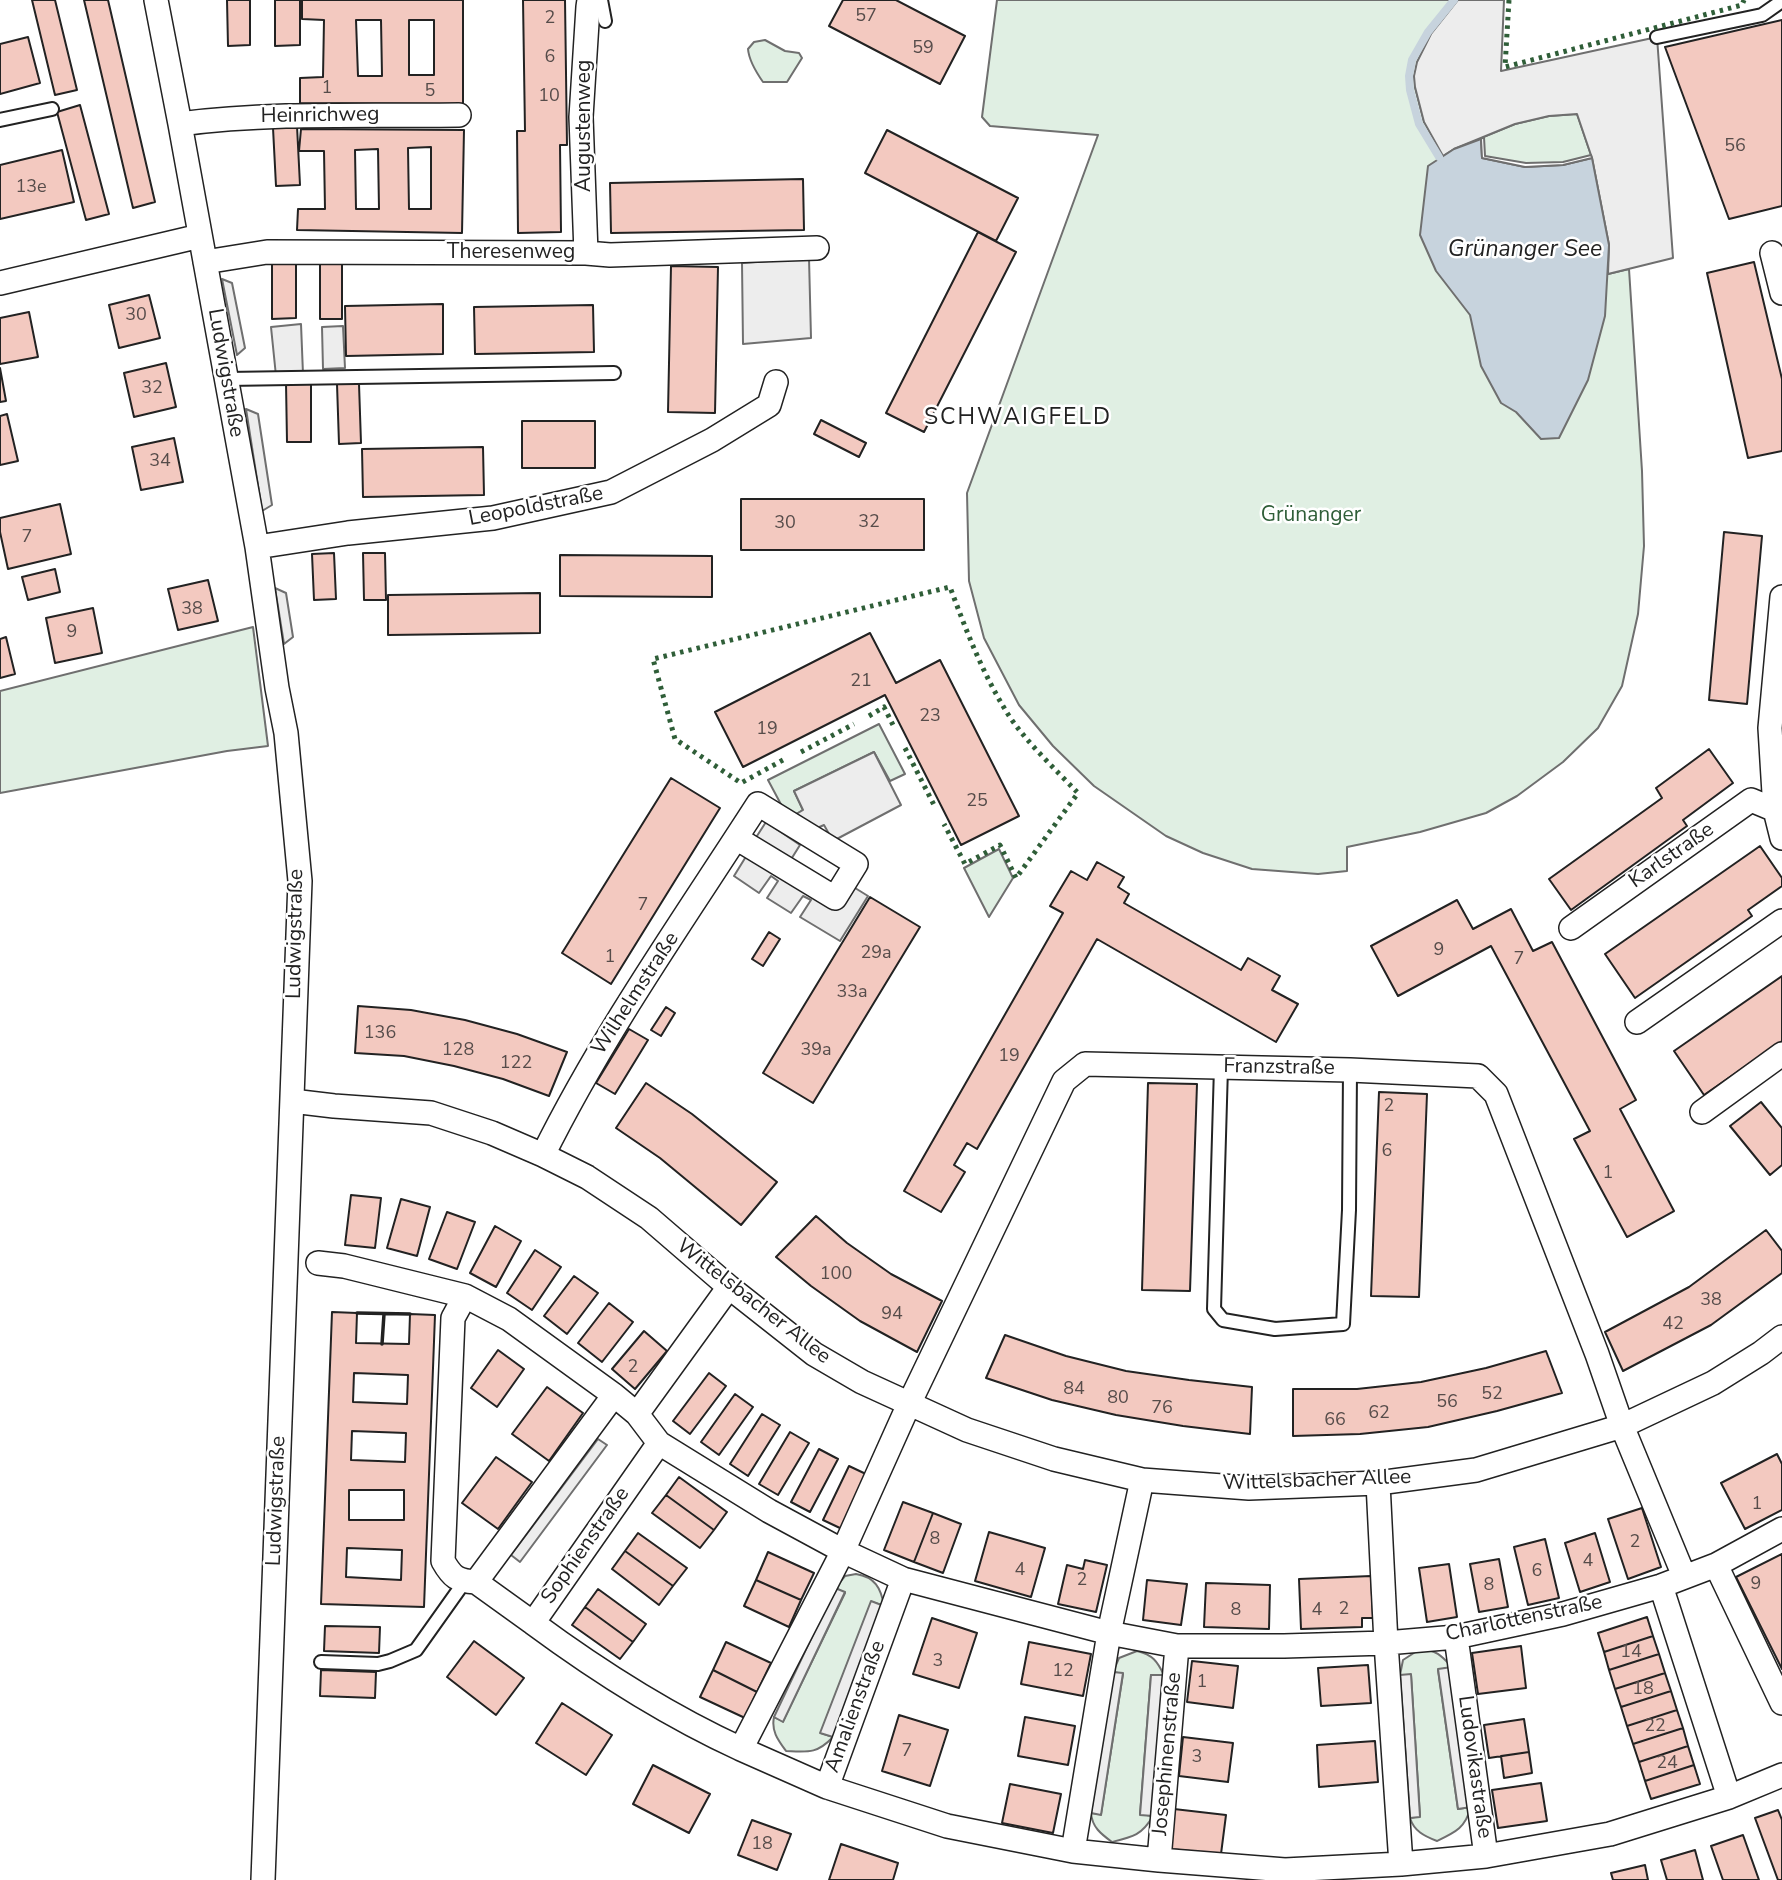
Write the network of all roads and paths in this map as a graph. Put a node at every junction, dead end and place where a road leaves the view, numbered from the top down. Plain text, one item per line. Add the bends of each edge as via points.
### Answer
1 (156, 0) edge
2 (589, 0) edge
3 (601, 0) edge
4 (1782, 1) edge
5 (605, 21) dead end
6 (1657, 37) dead end
7 (52, 109) dead end
8 (459, 115) dead end
9 (0, 120) edge
10 (180, 124) junction
11 (200, 236) junction
12 (817, 248) dead end
13 (586, 253) junction
14 (1772, 253) dead end
15 (205, 262) junction
16 (0, 283) edge
17 (1782, 293) edge
18 (614, 373) dead end
19 (227, 379) junction
20 (776, 382) dead end
21 (257, 547) junction
22 (1782, 597) edge
23 (1780, 652) edge
24 (1779, 806) edge
25 (736, 838) junction
26 (1782, 838) edge
27 (1782, 921) edge
28 (1571, 928) dead end
29 (1637, 1022) dead end
30 (1782, 1054) edge
31 (1221, 1067) junction
32 (1350, 1069) junction
33 (292, 1101) junction
34 (1702, 1112) dead end
35 (543, 1155) junction
36 (318, 1263) dead end
37 (729, 1287) junction
38 (465, 1296) junction
39 (1782, 1337) edge
40 (614, 1395) junction
41 (909, 1404) junction
42 (637, 1414) junction
43 (1622, 1426) junction
44 (659, 1443) junction
45 (1142, 1480) junction
46 (1378, 1483) junction
47 (1782, 1530) edge
48 (843, 1551) junction
49 (1716, 1565) junction
50 (1684, 1576) junction
51 (903, 1579) junction
52 (471, 1581) junction
53 (1661, 1586) junction
54 (533, 1623) junction
55 (1109, 1633) junction
56 (1456, 1637) junction
57 (1386, 1643) junction
58 (1177, 1646) junction
59 (321, 1662) dead end
60 (1782, 1703) edge
61 (741, 1749) junction
62 (1782, 1775) edge
63 (827, 1787) junction
64 (1729, 1797) junction
65 (1073, 1851) junction
66 (1486, 1856) junction
67 (1159, 1860) junction
68 (1401, 1864) junction
69 (263, 1880) edge

1 - 10 street, Ludwigstraße
2 - 13 street, Augustenweg via 581,117
3 - 5 lane
4 - 6 lane via 1762,15
7 - 9 lane
8 - 10 street, Heinrichweg via 264,117
10 - 11 street, Ludwigstraße
11 - 15 street, Ludwigstraße
11 - 16 street
12 - 13 street, Theresenweg
13 - 15 street, Theresenweg via 267,252
14 - 17 street
15 - 19 street, Ludwigstraße
18 - 19 lane
19 - 21 street, Ludwigstraße
20 - 21 street, Leopoldstraße via 769,405 611,492 493,518
21 - 33 street, Ludwigstraße via 286,733 300,881
22 - 23 street
23 - 24 street via 1770,728
24 - 26 street
24 - 28 street, Karlstraße via 1751,800
25 - 25 street, Wilhelmstraße via 758,804 856,864 835,898
25 - 35 street, Wilhelmstraße via 591,1065
27 - 29 street
30 - 34 street
31 - 32 street, Franzstraße
31 - 32 lane via 1214,1309 1223,1320 1275,1329 1343,1324
31 - 41 street, Franzstraße via 1085,1064 1063,1081
32 - 43 street, Franzstraße via 1478,1076 1496,1094
33 - 35 street, Wittelsbacher Allee via 430,1113
33 - 69 street, Ludwigstraße
35 - 37 street, Wittelsbacher Allee via 587,1177 649,1218
36 - 38 street
37 - 41 street, Wittelsbacher Allee via 814,1354
37 - 42 street
38 - 40 street via 509,1319
38 - 52 street, Sophienstraße via 453,1318 443,1561 450,1575
39 - 43 street, Wittelsbacher Allee via 1713,1383
40 - 42 street
40 - 52 street
41 - 45 street, Wittelsbacher Allee via 967,1430 1054,1459
41 - 48 street
42 - 44 street
43 - 46 street, Wittelsbacher Allee via 1476,1470
43 - 50 street
44 - 48 street
44 - 54 street, Sophienstraße
45 - 46 street, Wittelsbacher Allee via 1249,1488
45 - 55 street
46 - 57 street
47 - 49 street, Charlottenstraße
48 - 51 street
48 - 61 street
49 - 50 street, Charlottenstraße
49 - 60 street
50 - 53 street, Charlottenstraße
51 - 55 street
51 - 63 street, Amalienstraße
52 - 54 street, Sophienstraße
52 - 59 lane via 416,1650 378,1664
53 - 56 street, Charlottenstraße via 1563,1614
53 - 64 street
54 - 61 street, Amalienstraße via 654,1703
55 - 58 street
55 - 65 street
56 - 57 street, Charlottenstraße
56 - 66 street, Ludovikastraße
57 - 58 street
57 - 68 street
58 - 67 street, Josephinenstraße
61 - 63 street, Amalienstraße
62 - 64 street
63 - 65 street, Josephinenstraße via 947,1826
64 - 66 street via 1610,1834
65 - 67 street, Josephinenstraße
66 - 68 street, Ludovikastraße
67 - 68 street, Ludovikastraße via 1285,1870

